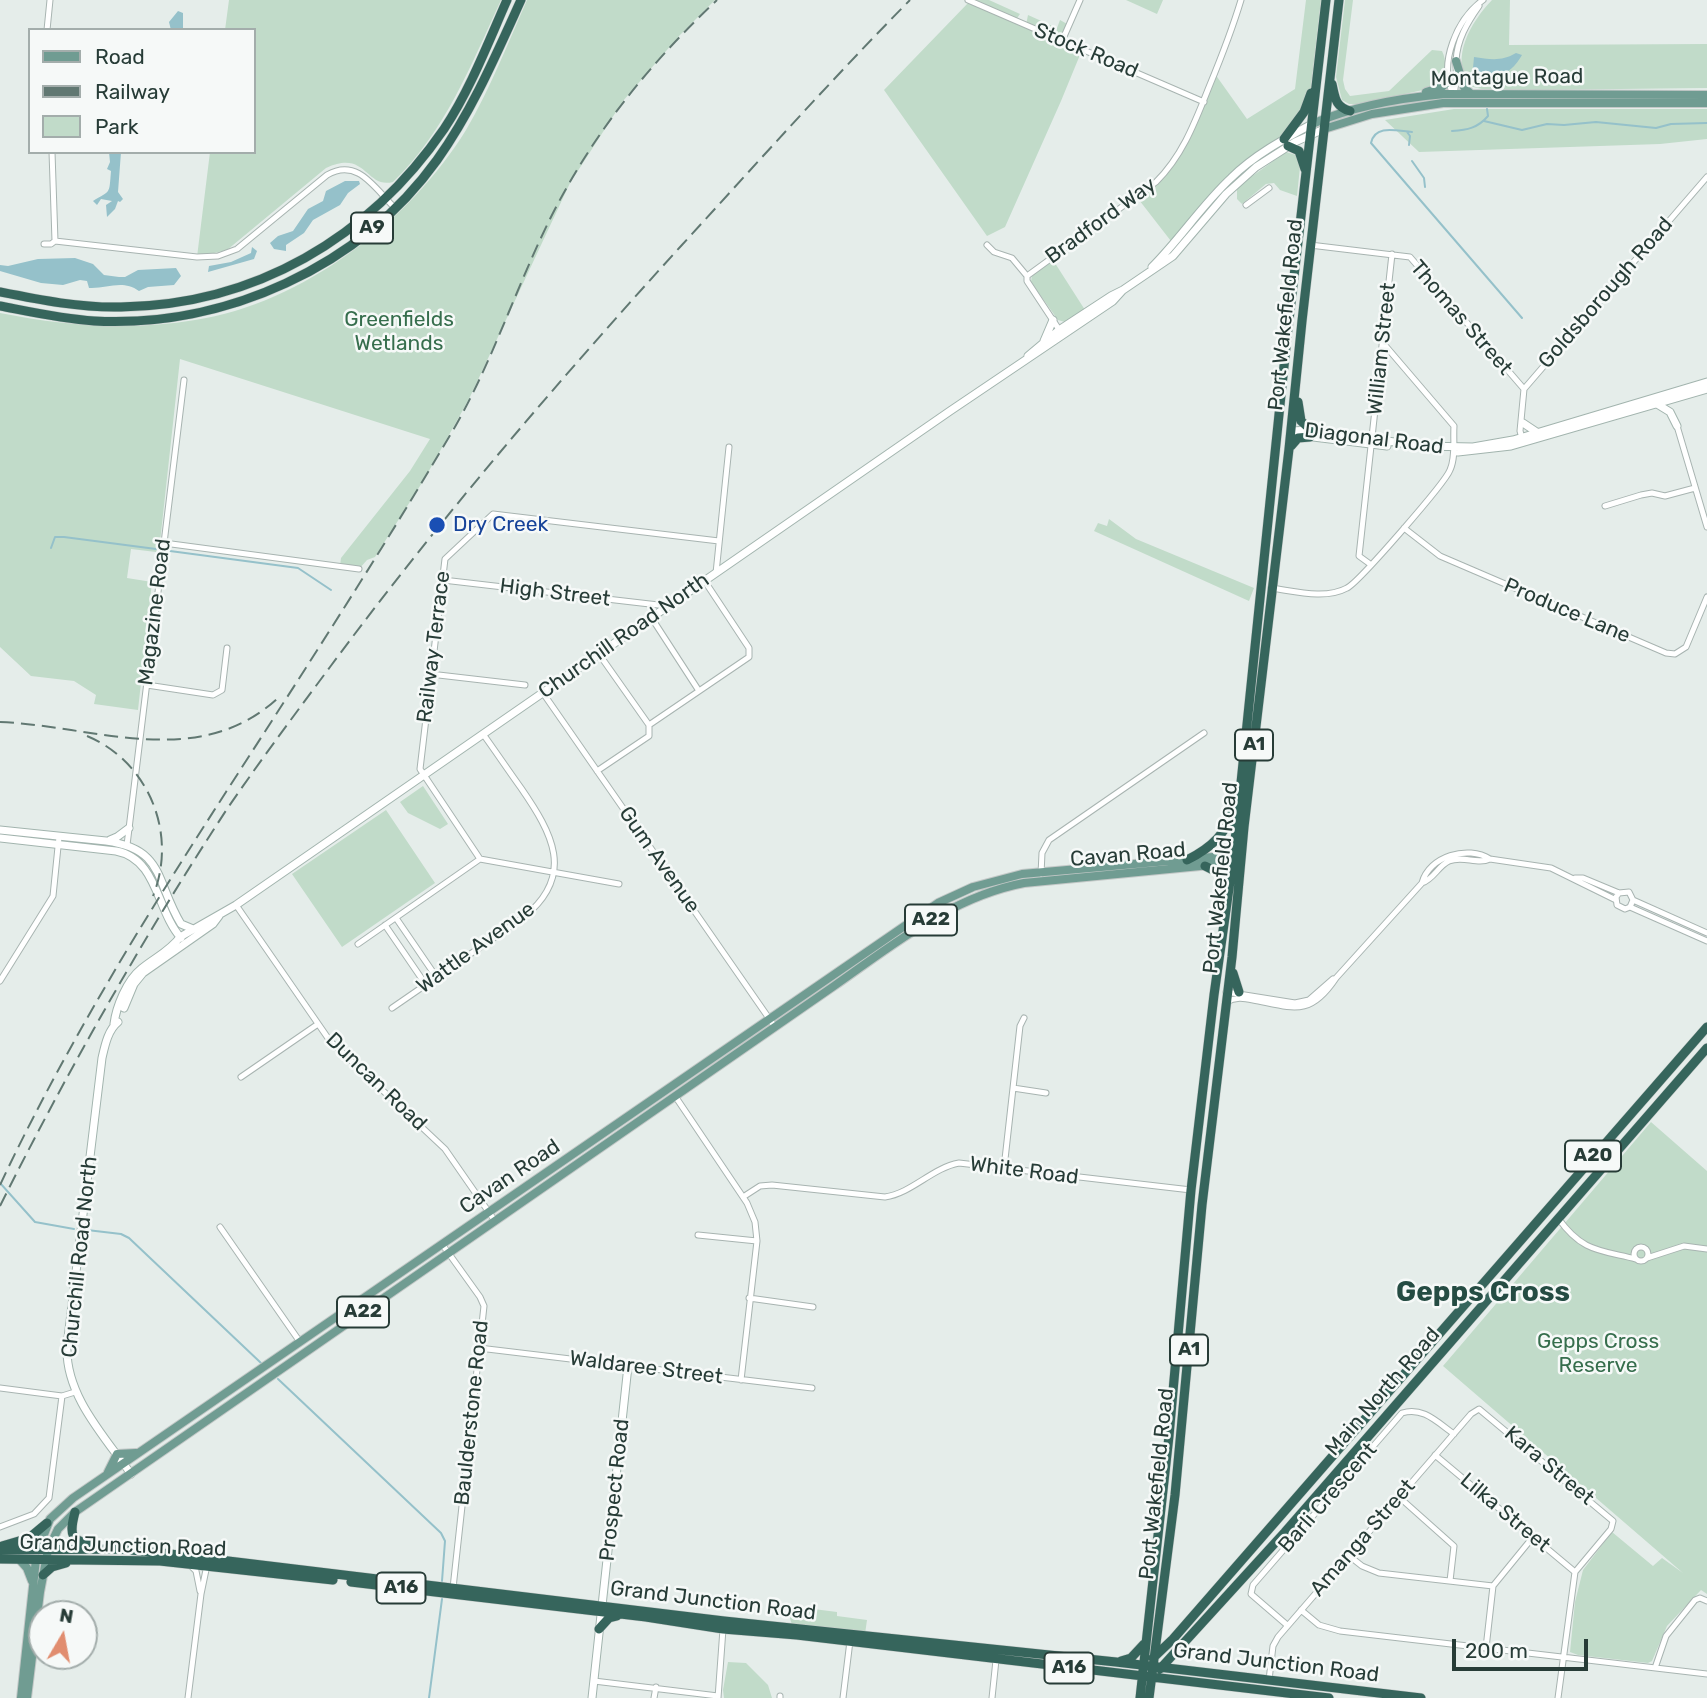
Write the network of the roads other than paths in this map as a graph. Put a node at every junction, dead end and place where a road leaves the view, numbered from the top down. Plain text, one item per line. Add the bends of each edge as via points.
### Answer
1 (50, 0) edge
2 (507, 0) edge
3 (521, 0) edge
4 (968, 0) edge
5 (1080, 0) edge
6 (1241, 0) edge
7 (1326, 0) edge
8 (1339, 0) edge
9 (1483, 0) edge
10 (47, 28) edge
11 (1062, 41) junction
12 (1320, 57) junction
13 (1457, 61) junction
14 (1330, 75) junction
15 (1449, 81) junction
16 (1453, 94) junction
17 (1471, 94) junction
18 (1707, 95) edge
19 (1203, 102) junction
20 (1502, 102) junction
21 (1386, 103) junction
22 (1707, 103) edge
23 (1427, 104) junction
24 (1350, 111) junction
25 (1325, 118) junction
26 (1311, 129) junction
27 (1324, 130) junction
28 (1286, 143) junction
29 (52, 154) edge
30 (1306, 174) junction
31 (1707, 177) edge
32 (1224, 185) junction
33 (1269, 188) dead end
34 (1226, 194) junction
35 (386, 199) junction
36 (1246, 205) dead end
37 (395, 208) junction
38 (55, 241) junction
39 (44, 244) dead end
40 (986, 245) dead end
41 (1310, 245) junction
42 (1392, 254) junction
43 (1296, 258) junction
44 (1019, 267) junction
45 (1010, 272) dead end
46 (1027, 276) junction
47 (1145, 276) junction
48 (0, 292) edge
49 (1304, 300) junction
50 (0, 306) edge
51 (1290, 313) junction
52 (1053, 320) junction
53 (1061, 332) junction
54 (1044, 342) junction
55 (1383, 344) junction
56 (1028, 357) junction
57 (1297, 372) junction
58 (184, 380) dead end
59 (1707, 382) edge
60 (1524, 389) junction
61 (1707, 389) edge
62 (1283, 392) junction
63 (1672, 399) junction
64 (1657, 400) junction
65 (1523, 420) junction
66 (1677, 426) junction
67 (1291, 431) junction
68 (1310, 433) junction
69 (1538, 433) junction
70 (1525, 439) junction
71 (1371, 442) junction
72 (729, 447) dead end
73 (1289, 449) junction
74 (1453, 450) junction
75 (1695, 488) junction
76 (1605, 506) dead end
77 (1271, 507) junction
78 (1707, 527) edge
79 (1404, 528) junction
80 (719, 541) junction
81 (164, 543) junction
82 (1370, 564) junction
83 (359, 569) dead end
84 (716, 573) junction
85 (443, 580) junction
86 (704, 580) junction
87 (1271, 587) junction
88 (1707, 597) edge
89 (667, 606) junction
90 (651, 617) junction
91 (227, 648) dead end
92 (599, 654) junction
93 (1263, 663) junction
94 (430, 674) junction
95 (1251, 684) junction
96 (147, 685) junction
97 (525, 685) dead end
98 (699, 691) junction
99 (543, 693) junction
100 (649, 725) junction
101 (1204, 733) dead end
102 (484, 734) junction
103 (1244, 757) junction
104 (597, 771) junction
105 (423, 775) junction
106 (1244, 827) junction
107 (129, 828) junction
108 (0, 830) edge
109 (0, 838) edge
110 (59, 841) junction
111 (106, 841) junction
112 (127, 845) junction
113 (111, 851) junction
114 (480, 859) junction
115 (1187, 860) junction
116 (1233, 860) junction
117 (1205, 866) junction
118 (145, 869) junction
119 (554, 873) junction
120 (1041, 876) junction
121 (1575, 878) junction
122 (619, 884) dead end
123 (1228, 892) junction
124 (1619, 893) junction
125 (1616, 900) junction
126 (1632, 903) junction
127 (236, 905) junction
128 (1237, 910) junction
129 (219, 916) junction
130 (396, 918) junction
131 (385, 925) junction
132 (174, 928) junction
133 (194, 929) junction
134 (894, 933) junction
135 (1707, 933) edge
136 (180, 937) junction
137 (192, 939) junction
138 (900, 941) junction
139 (1707, 941) edge
140 (358, 944) dead end
141 (168, 949) junction
142 (1232, 957) junction
143 (839, 971) junction
144 (437, 978) junction
145 (1336, 978) junction
146 (0, 981) edge
147 (426, 985) junction
148 (834, 986) junction
149 (1226, 992) junction
150 (1239, 992) junction
151 (1225, 1003) junction
152 (392, 1008) dead end
153 (1024, 1018) dead end
154 (769, 1019) junction
155 (114, 1024) junction
156 (318, 1024) junction
157 (775, 1027) junction
158 (1707, 1027) edge
159 (1210, 1029) junction
160 (1707, 1048) edge
161 (240, 1077) dead end
162 (669, 1088) junction
163 (1013, 1088) junction
164 (1046, 1093) dead end
165 (675, 1097) junction
166 (1004, 1168) junction
167 (1205, 1172) junction
168 (1565, 1188) junction
169 (1191, 1191) junction
170 (743, 1197) junction
171 (1202, 1205) junction
172 (489, 1212) junction
173 (1559, 1218) junction
174 (495, 1221) junction
175 (1536, 1221) junction
176 (219, 1227) dead end
177 (698, 1235) dead end
178 (757, 1241) junction
179 (442, 1244) junction
180 (1707, 1249) edge
181 (1635, 1252) junction
182 (449, 1253) junction
183 (1648, 1255) junction
184 (1624, 1256) junction
185 (1636, 1259) junction
186 (749, 1298) junction
187 (813, 1307) dead end
188 (300, 1342) junction
189 (479, 1348) junction
190 (628, 1366) junction
191 (1175, 1368) junction
192 (1188, 1370) junction
193 (741, 1380) junction
194 (0, 1388) edge
195 (812, 1388) dead end
196 (75, 1392) junction
197 (62, 1396) junction
198 (1479, 1409) joint
199 (1454, 1434) junction
200 (140, 1452) junction
201 (117, 1454) junction
202 (1435, 1455) junction
203 (124, 1464) junction
204 (131, 1474) junction
205 (104, 1478) junction
206 (1399, 1497) junction
207 (75, 1512) junction
208 (47, 1523) junction
209 (0, 1527) edge
210 (1533, 1537) junction
211 (1157, 1539) junction
212 (1169, 1541) junction
213 (0, 1548) edge
214 (120, 1549) junction
215 (42, 1554) junction
216 (1348, 1555) junction
217 (0, 1559) edge
218 (19, 1559) junction
219 (99, 1560) junction
220 (208, 1562) junction
221 (188, 1563) junction
222 (1234, 1569) junction
223 (1575, 1572) junction
224 (43, 1575) junction
225 (1243, 1576) junction
226 (1450, 1581) junction
227 (1493, 1586) junction
228 (33, 1587) junction
229 (453, 1591) junction
230 (201, 1594) junction
231 (1707, 1601) edge
232 (601, 1609) junction
233 (1301, 1610) junction
234 (622, 1615) junction
235 (724, 1625) junction
236 (1287, 1625) junction
237 (599, 1629) junction
238 (1157, 1632) junction
239 (850, 1638) junction
240 (1173, 1639) junction
241 (1144, 1644) junction
242 (1181, 1647) junction
243 (1486, 1648) junction
244 (997, 1656) junction
245 (1563, 1657) junction
246 (1116, 1662) junction
247 (1153, 1664) junction
248 (1655, 1668) junction
249 (1189, 1671) junction
250 (1707, 1674) edge
251 (1147, 1677) junction
252 (1269, 1680) junction
253 (594, 1681) junction
254 (1310, 1685) junction
255 (656, 1687) junction
256 (1261, 1690) junction
257 (1276, 1692) junction
258 (718, 1697) edge
259 (1308, 1697) edge
260 (21, 1698) edge
261 (27, 1698) edge
262 (188, 1698) edge
263 (592, 1698) edge
264 (654, 1698) edge
265 (843, 1698) edge
266 (992, 1698) edge
267 (1140, 1698) edge
268 (1149, 1698) edge
269 (1329, 1698) edge
270 (1421, 1698) edge
271 (1558, 1698) edge

1 - 10 street
2 - 35 highway, A9 via 445,126
3 - 37 highway, A9 via 474,102 437,160
4 - 11 street, Stock Road
5 - 11 street
6 - 19 street, Bradford Way
7 - 12 highway, Port Wakefield Road / A1
8 - 14 highway, Port Wakefield Road / A1
9 - 13 street via 1462,34
9 - 15 street via 1471,9 1457,33
11 - 19 street, Stock Road
12 - 26 highway, Port Wakefield Road / A1
12 - 28 highway via 1307,106
13 - 16 street
13 - 17 main road via 1464,87
14 - 24 highway via 1337,104
14 - 25 highway, Port Wakefield Road / A1
15 - 16 street
15 - 21 main road via 1436,90
16 - 17 main road, Montague Road
16 - 20 main road
16 - 21 main road, Montague Road
16 - 23 main road
17 - 18 main road, Montague Road
19 - 46 street, Bradford Way via 1173,165 1156,182
20 - 22 main road, Montague Road
20 - 23 main road, Montague Road
21 - 24 main road, Montague Road
23 - 27 main road, Montague Road via 1372,114
24 - 25 main road, Montague Road
25 - 26 main road, Montague Road
25 - 27 highway, Port Wakefield Road / A1
26 - 27 street, Churchill Road North
26 - 28 street, Churchill Road North
26 - 30 highway, Port Wakefield Road / A1
27 - 41 highway, Port Wakefield Road / A1
28 - 30 highway via 1299,151
28 - 32 street, Churchill Road North via 1244,166
28 - 34 street, Churchill Road North
29 - 38 street
30 - 43 highway, Port Wakefield Road / A1
31 - 60 street, Goldsborough Road
32 - 34 street
32 - 47 street, Churchill Road North
33 - 36 street
34 - 47 street, Churchill Road North via 1173,256
35 - 37 street
35 - 38 street via 359,173 343,169 327,175 237,248 218,256
35 - 48 highway, A9 via 345,234 304,259 215,295 121,307 74,305
37 - 50 highway, A9 via 342,250 293,280 185,316 75,319
38 - 39 street
40 - 44 street
41 - 42 street, Thomas Street
41 - 43 highway
41 - 49 highway, Port Wakefield Road / A1
42 - 55 street, William Street
42 - 60 street, Thomas Street via 1410,257
43 - 51 highway, Port Wakefield Road / A1
44 - 45 street
44 - 46 street
46 - 52 street, Bradford Way
47 - 53 street, Churchill Road North
49 - 51 highway via 1298,314
49 - 57 highway, Port Wakefield Road / A1
51 - 62 highway, Port Wakefield Road / A1
52 - 53 street, Bradford Way
52 - 54 street
53 - 54 street, Churchill Road North
53 - 56 street, Churchill Road North
54 - 56 street, Churchill Road North
55 - 71 street, William Street
55 - 74 street via 1454,426
56 - 84 street, Churchill Road North
57 - 67 highway, Port Wakefield Road / A1
57 - 68 highway via 1299,416
58 - 81 street, Magazine Road
59 - 64 street, Diagonal Road
60 - 65 street, Goldsborough Road
61 - 63 street
62 - 67 highway
62 - 77 highway, Port Wakefield Road / A1
63 - 64 street
63 - 66 street
64 - 66 street
64 - 69 street, Diagonal Road
64 - 70 street, Diagonal Road
65 - 69 street
65 - 70 street, Goldsborough Road
66 - 75 street
67 - 68 street, Diagonal Road
67 - 73 highway, Port Wakefield Road / A1
67 - 77 highway via 1284,440
68 - 71 street, Diagonal Road
68 - 73 highway
69 - 70 street, Diagonal Road
70 - 74 street, Diagonal Road via 1477,452
71 - 74 street, Diagonal Road
71 - 82 street, William Street via 1359,556
72 - 80 street
73 - 87 highway, Port Wakefield Road / A1
74 - 79 street via 1450,472
75 - 76 street via 1665,496 1641,495
75 - 78 street
77 - 95 highway, Port Wakefield Road / A1
79 - 82 street
79 - 88 street, Produce Lane via 1440,556 1667,653 1686,647
80 - 84 street
80 - 85 street, Railway Terrace via 493,514 446,557
81 - 83 street
81 - 96 street, Magazine Road
82 - 87 street via 1347,588 1323,594
84 - 86 street, Churchill Road North
85 - 89 street, High Street
85 - 94 street, Railway Terrace
86 - 89 street, Churchill Road North
86 - 98 street via 749,648 749,657
87 - 93 highway, Port Wakefield Road / A1
89 - 90 street, Churchill Road North
90 - 92 street, Churchill Road North
90 - 98 street
91 - 96 street via 219,694
92 - 99 street, Churchill Road North
92 - 100 street
93 - 95 highway
93 - 106 highway, Port Wakefield Road / A1
94 - 97 street
94 - 105 street, Railway Terrace via 419,759
95 - 103 highway, Port Wakefield Road / A1
96 - 107 street, Magazine Road
98 - 100 street
99 - 102 street, Churchill Road North
99 - 104 street, Gum Avenue
100 - 104 street via 649,736
101 - 120 street, Cavan Road via 1049,840 1042,853
102 - 105 street, Churchill Road North
102 - 119 street via 544,822 553,845
103 - 115 highway via 1226,830
103 - 116 highway, Port Wakefield Road / A1
104 - 154 street, Gum Avenue
105 - 114 street
105 - 127 street, Churchill Road North
106 - 116 highway
106 - 128 highway, Port Wakefield Road / A1
107 - 111 street
107 - 112 street, Magazine Road
108 - 110 street
109 - 110 street
110 - 111 street
110 - 113 street
110 - 146 street via 52,895
111 - 112 street
112 - 113 street
112 - 118 street
112 - 133 street via 148,857 181,924
113 - 118 street via 132,856
114 - 119 street
114 - 130 street
115 - 116 main road, Cavan Road
115 - 120 main road, Cavan Road / A22
116 - 117 main road, Cavan Road / A22
116 - 123 highway, Port Wakefield Road / A1
116 - 128 highway
117 - 120 main road, Cavan Road / A22
117 - 123 highway via 1221,874
118 - 132 street
119 - 122 street
119 - 144 street, Wattle Avenue via 534,909
120 - 134 main road, Cavan Road / A22 via 1006,877 973,887 938,903
120 - 138 main road, Cavan Road / A22 via 964,901
121 - 124 street
121 - 125 street
121 - 145 street via 1546,866 1490,859 1449,861 1422,883
123 - 159 highway, Port Wakefield Road / A1
124 - 125 street
124 - 126 street via 1629,892
125 - 126 street via 1622,908
126 - 135 street
126 - 139 street
127 - 129 street, Churchill Road North
127 - 156 street, Duncan Road
128 - 142 highway, Port Wakefield Road / A1
129 - 133 street, Churchill Road North
129 - 137 street, Churchill Road North
130 - 131 street
130 - 144 street
131 - 140 street
131 - 147 street
132 - 136 street
132 - 141 street
133 - 136 street, Churchill Road North
134 - 138 main road
134 - 143 main road, Cavan Road / A22
136 - 137 street
136 - 141 street, Churchill Road North
137 - 155 street, Churchill Road North via 140,976
138 - 148 main road, Cavan Road / A22
141 - 155 street, Churchill Road North via 131,979
142 - 149 highway, Port Wakefield Road / A1
142 - 150 highway
143 - 148 main road
143 - 154 main road, Cavan Road / A22
144 - 147 street, Wattle Avenue
145 - 150 street via 1309,1000 1299,1002
145 - 151 street via 1325,994 1302,1007 1240,998
147 - 152 street, Wattle Avenue
148 - 157 main road, Cavan Road / A22
149 - 150 street
149 - 151 highway, Port Wakefield Road / A1
149 - 159 highway via 1220,995
151 - 167 highway, Port Wakefield Road / A1
153 - 163 street
154 - 157 street, Gum Avenue
154 - 162 main road, Cavan Road / A22
155 - 196 street, Churchill Road North via 102,1058 67,1354
156 - 161 street
156 - 172 street, Duncan Road via 330,1041 445,1149
157 - 165 main road, Cavan Road / A22
158 - 168 highway, Main North Road / A20
159 - 169 highway, Port Wakefield Road / A1
160 - 173 highway, Main North Road / A20
162 - 165 street
162 - 172 main road, Cavan Road / A22
163 - 164 street
163 - 166 street
165 - 170 street
165 - 174 main road, Cavan Road / A22
166 - 169 street, White Road
166 - 170 street, White Road via 950,1164 885,1198 772,1185 760,1186
167 - 169 highway
167 - 171 highway, Port Wakefield Road / A1
168 - 173 highway via 1557,1209
168 - 175 highway, Main North Road / A20
169 - 171 highway
169 - 191 highway, Port Wakefield Road / A1
170 - 178 street via 755,1222
171 - 192 highway, Port Wakefield Road / A1
172 - 174 street, Duncan Road
172 - 179 main road, Cavan Road / A22
173 - 175 highway
173 - 184 street via 1589,1248
173 - 225 highway, Main North Road / A20
174 - 182 main road, Cavan Road / A22
175 - 222 highway, Main North Road / A20
176 - 188 street
177 - 178 street
178 - 186 street
179 - 182 street, Baulderstone Road
179 - 188 main road, Cavan Road / A22
180 - 183 street via 1684,1246
181 - 183 street via 1642,1247
181 - 184 street
181 - 185 street
182 - 189 street, Baulderstone Road via 483,1302
182 - 204 main road, Cavan Road / A22
183 - 185 street via 1642,1261
184 - 185 street
186 - 187 street
186 - 193 street
188 - 200 main road, Cavan Road / A22
189 - 190 street, Waldaree Street
189 - 229 street, Baulderstone Road
190 - 193 street, Waldaree Street
190 - 232 street, Prospect Road
191 - 192 highway
191 - 211 highway, Port Wakefield Road / A1
192 - 212 highway, Port Wakefield Road / A1
193 - 195 street, Waldaree Street
194 - 197 street
196 - 197 street
196 - 201 street, Churchill Road North
197 - 209 street via 49,1498 34,1514
198 - 199 street, Amanga Street
198 - 223 street, Kara Street via 1610,1517 1613,1525
199 - 202 street, Amanga Street
199 - 236 street, Barli Crescent via 1420,1411 1402,1413 1253,1585 1251,1594
200 - 201 main road
200 - 203 main road, Cavan Road / A22
201 - 203 street, Churchill Road North
201 - 205 main road
202 - 206 street, Amanga Street
202 - 210 street, Lilka Street
203 - 204 street, Churchill Road North
203 - 205 main road, Cavan Road / A22
204 - 207 main road, Cavan Road / A22
205 - 208 main road, Cavan Road / A22
206 - 216 street, Amanga Street
206 - 226 street via 1454,1546
207 - 214 highway via 70,1529 79,1542
207 - 215 main road, Cavan Road / A22
208 - 213 highway via 29,1538
208 - 215 main road, Cavan Road / A22
210 - 223 street, Lilka Street
210 - 227 street
211 - 212 highway
211 - 241 highway, Port Wakefield Road / A1
212 - 238 highway, Port Wakefield Road / A1
213 - 215 highway, Grand Junction Road / A16
214 - 215 highway, Grand Junction Road / A16
214 - 220 highway, Grand Junction Road / A16
215 - 218 highway, Grand Junction Road / A16
215 - 219 highway, Grand Junction Road / A16
215 - 224 main road, A22
215 - 228 main road, A22
216 - 226 street via 1378,1573
216 - 233 street, Amanga Street
217 - 218 highway, Grand Junction Road / A16
218 - 228 main road
219 - 221 highway, Grand Junction Road / A16
219 - 224 highway via 62,1564
220 - 221 highway, Grand Junction Road / A16
220 - 229 highway, Grand Junction Road / A16
220 - 230 street
221 - 230 street via 196,1571
222 - 225 highway
222 - 240 highway, Main North Road / A20
223 - 245 street
224 - 261 main road, A22
225 - 242 highway, Main North Road / A20
226 - 227 street
227 - 243 street
228 - 260 main road, A22
229 - 232 highway, Grand Junction Road / A16
230 - 262 street
231 - 248 street via 1695,1600 1671,1629
232 - 234 highway, Grand Junction Road / A16
232 - 235 highway, Grand Junction Road / A16
232 - 237 street, Prospect Road
233 - 236 street, Amanga Street
233 - 243 street via 1319,1625 1340,1632
234 - 235 highway, Grand Junction Road / A16
234 - 237 highway via 611,1617
235 - 239 highway, Grand Junction Road / A16
235 - 258 street
236 - 252 street, Amanga Street via 1273,1646
237 - 253 street, Prospect Road
238 - 240 highway
238 - 247 highway, Port Wakefield Road / A1
239 - 244 highway, Grand Junction Road / A16
239 - 265 street
240 - 247 highway, Main North Road / A20
241 - 246 highway via 1131,1658
241 - 247 highway, Port Wakefield Road / A1
242 - 247 highway, Main North Road / A20
242 - 249 highway via 1181,1664
243 - 245 street
244 - 246 highway, Grand Junction Road / A16
244 - 251 highway, Grand Junction Road / A16
244 - 266 street
245 - 248 street
245 - 271 street
246 - 247 highway, Grand Junction Road / A16
247 - 249 highway, Grand Junction Road / A16
247 - 251 highway, Port Wakefield Road / A1
247 - 251 highway, Main North Road / A20
248 - 250 street
249 - 252 highway, Grand Junction Road / A16
251 - 256 highway, Grand Junction Road / A16
251 - 267 highway, A1
251 - 268 highway, A1
252 - 254 highway, Grand Junction Road / A16
252 - 256 highway
252 - 257 highway
253 - 255 street
253 - 263 street, Prospect Road
254 - 259 street
254 - 270 highway, Grand Junction Road / A16
255 - 258 street
255 - 264 street
256 - 257 highway, Grand Junction Road / A16
257 - 259 highway, Grand Junction Road / A16
259 - 269 highway, Grand Junction Road / A16

